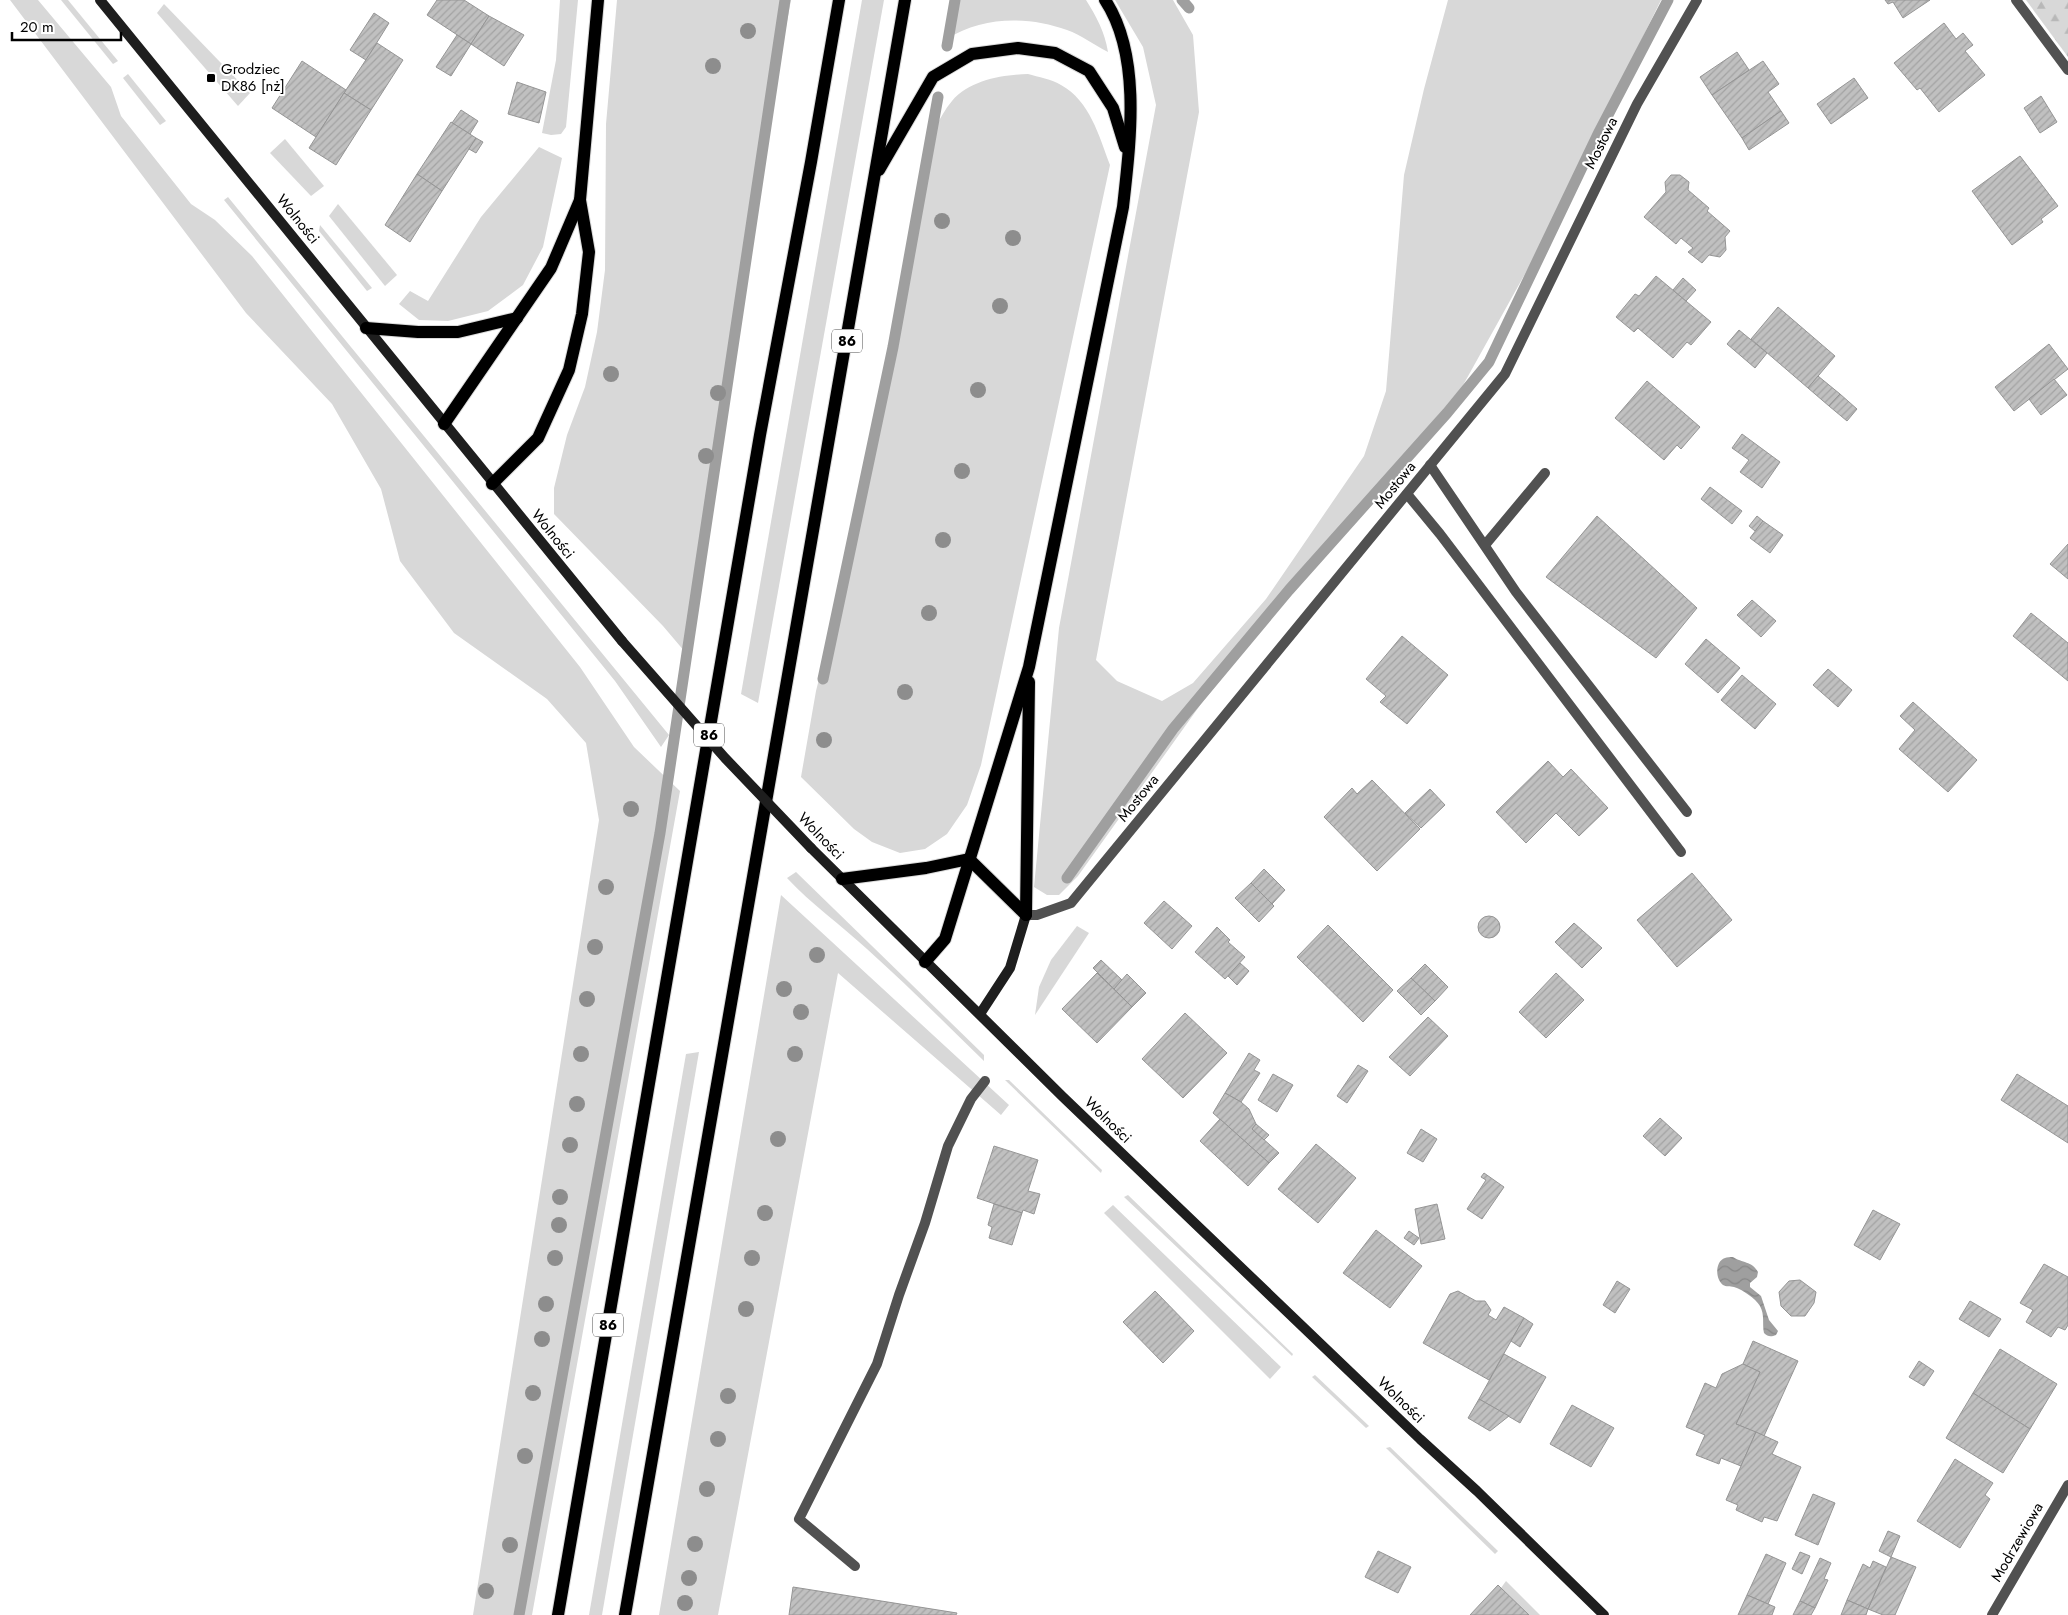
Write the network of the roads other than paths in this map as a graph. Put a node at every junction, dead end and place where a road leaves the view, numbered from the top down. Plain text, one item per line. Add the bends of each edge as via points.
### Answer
1 (100, 0) edge
2 (598, 0) edge
3 (839, 0) edge
4 (905, 0) edge
5 (1105, 0) edge
6 (1697, 0) edge
7 (2016, 0) edge
8 (2068, 70) edge
9 (1128, 159) junction
10 (874, 179) junction
11 (580, 200) junction
12 (517, 318) junction
13 (366, 328) junction
14 (444, 424) junction
15 (1430, 465) junction
16 (1545, 473) dead end
17 (492, 484) junction
18 (1407, 494) junction
19 (1485, 545) junction
20 (1030, 667) junction
21 (1687, 812) dead end
22 (1681, 852) dead end
23 (969, 859) junction
24 (842, 879) junction
25 (1026, 916) junction
26 (925, 962) junction
27 (980, 1014) junction
28 (985, 1081) dead end
29 (2068, 1485) edge
30 (855, 1566) dead end
31 (558, 1615) edge
32 (625, 1615) edge
33 (1604, 1615) edge
34 (1992, 1615) edge

1 - 13 street, Wolności
2 - 11 main road
3 - 31 main road, 86 via 760,435
4 - 10 main road, 86
5 - 9 main road via 1114,13 1126,50 1130,82
6 - 15 street, Mostowa via 1637,104 1505,374
7 - 8 street
9 - 10 main road via 1113,108 1089,71 1055,53 1018,48 972,54 933,77
9 - 20 main road via 1123,207
10 - 32 main road, 86
11 - 12 main road via 550,268
11 - 17 main road via 589,252 582,314 569,370 538,438
12 - 13 main road via 458,332
12 - 14 main road
13 - 14 street, Wolności
14 - 17 street, Wolności
15 - 18 street, Mostowa
15 - 19 street
16 - 19 street
17 - 24 street, Wolności, bridge via 622,641 725,758
18 - 22 street
18 - 25 street, Mostowa via 1071,903
19 - 21 street via 1516,592
20 - 23 main road
20 - 25 main road
23 - 24 main road
23 - 25 main road
23 - 26 main road via 944,939
24 - 26 street, Wolności
25 - 27 street via 1010,968
26 - 27 street, Wolności
27 - 33 street, Wolności
28 - 30 street via 970,1099 948,1146 877,1364 799,1519
29 - 34 street, Modrzewiowa

